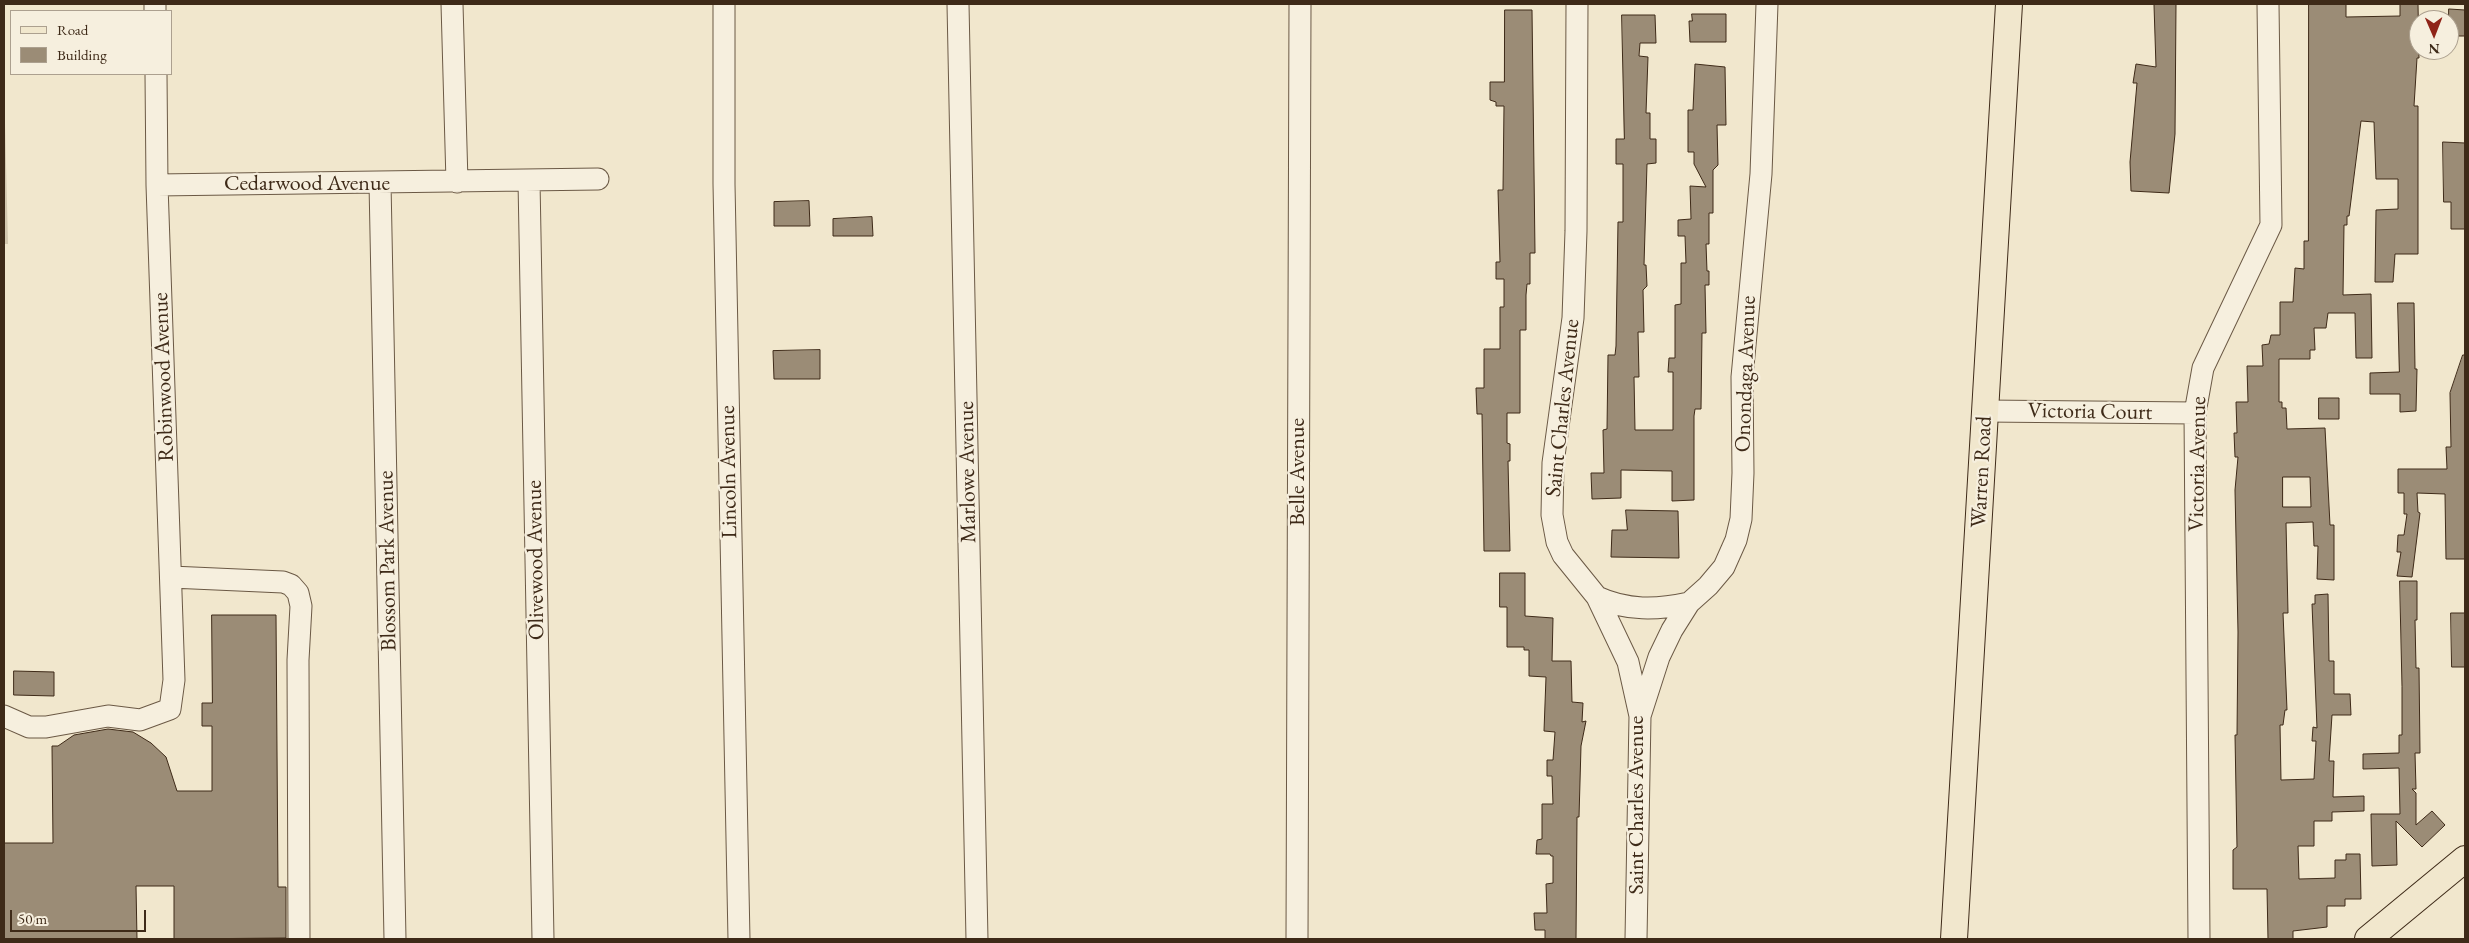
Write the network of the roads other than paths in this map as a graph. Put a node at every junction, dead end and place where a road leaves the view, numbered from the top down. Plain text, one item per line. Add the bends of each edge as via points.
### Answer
1 (452, 4) edge
2 (724, 4) edge
3 (958, 4) edge
4 (1300, 4) edge
5 (1577, 4) edge
6 (1767, 4) edge
7 (2009, 4) edge
8 (2268, 4) edge
9 (156, 75) edge
10 (598, 179) dead end
11 (529, 181) junction
12 (457, 182) junction
13 (380, 183) junction
14 (157, 185) junction
15 (1985, 411) junction
16 (2195, 413) junction
17 (171, 577) junction
18 (1597, 597) junction
19 (1689, 603) junction
20 (4, 716) edge
21 (1640, 716) junction
22 (2465, 859) edge
23 (299, 939) edge
24 (395, 939) edge
25 (544, 939) edge
26 (739, 939) edge
27 (977, 939) edge
28 (1297, 939) edge
29 (1636, 939) edge
30 (1954, 939) edge
31 (2199, 939) edge
32 (2368, 939) edge

1 - 12 street
2 - 26 street, Lincoln Avenue via 724,212
3 - 27 street, Marlowe Avenue
4 - 28 street, Belle Avenue
5 - 18 street, Saint Charles Avenue via 1574,310 1553,463 1552,515 1557,542 1564,555
6 - 19 street, Onondaga Avenue via 1762,174 1742,377 1741,519 1724,567
7 - 15 main road, Warren Road
8 - 16 street, Victoria Avenue via 2271,225 2203,368
9 - 14 street, Robinwood Avenue
10 - 11 street
11 - 12 street
11 - 25 street, Olivewood Avenue
12 - 13 street, Cedarwood Avenue
13 - 14 street, Cedarwood Avenue
13 - 24 street, Blossom Park Avenue
14 - 17 street, Robinwood Avenue
15 - 16 street, Victoria Court
15 - 30 main road, Warren Road
16 - 31 street, Victoria Avenue
17 - 20 street, Robinwood Avenue via 174,680 170,709 140,720 108,716 46,727 29,727
17 - 23 street via 282,582 298,593 301,606 298,660
18 - 19 street via 1627,608
18 - 21 street, Saint Charles Avenue via 1628,662
19 - 21 street, Onondaga Avenue via 1659,657
21 - 29 street, Saint Charles Avenue
22 - 32 main road

